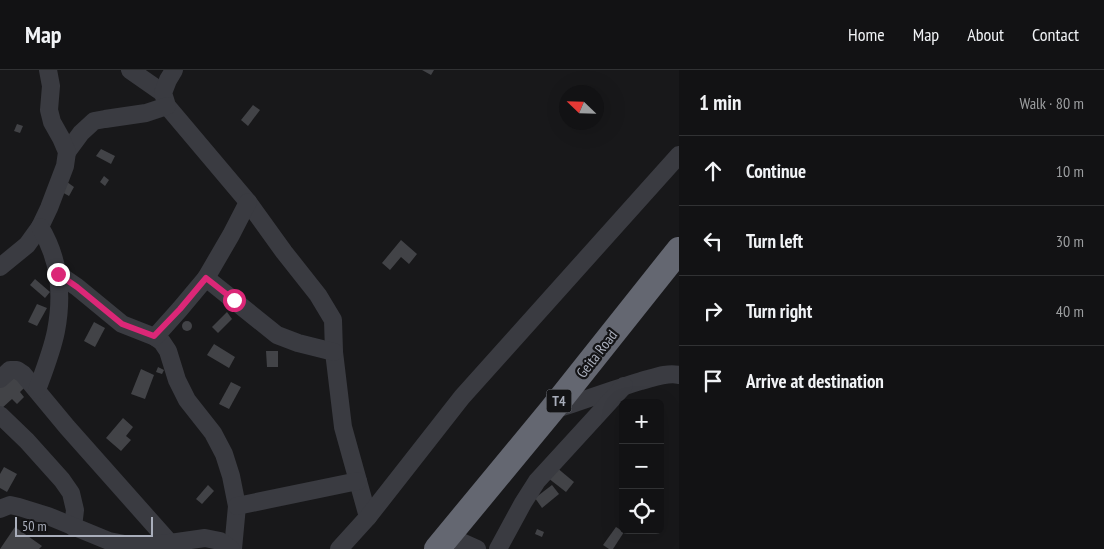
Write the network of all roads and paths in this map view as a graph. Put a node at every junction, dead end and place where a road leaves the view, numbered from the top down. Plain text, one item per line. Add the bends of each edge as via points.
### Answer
1 (48, 70) edge
2 (130, 70) edge
3 (174, 70) edge
4 (165, 100) junction
5 (66, 152) junction
6 (679, 155) edge
7 (248, 202) junction
8 (40, 227) junction
9 (678, 251) edge
10 (0, 267) edge
11 (58, 274) junction
12 (206, 278) junction
13 (154, 336) junction
14 (334, 352) junction
15 (679, 375) edge
16 (0, 379) edge
17 (624, 386) junction
18 (37, 390) junction
19 (551, 411) junction
20 (0, 415) edge
21 (358, 481) junction
22 (236, 506) junction
23 (0, 509) edge
24 (368, 517) junction
25 (73, 527) junction
26 (442, 543) edge
27 (170, 544) junction
28 (232, 549) edge
29 (339, 549) edge
30 (477, 549) edge
31 (498, 549) edge

1 - 5 street via 51,86 49,110
2 - 4 street
3 - 4 street via 168,80
4 - 5 street via 146,113 94,121
4 - 7 street
5 - 8 street via 65,166
6 - 24 street via 462,397
7 - 12 street
7 - 14 street via 318,294 333,320
8 - 10 street via 27,245
8 - 11 street
9 - 19 highway, Geita Road / T4
11 - 13 street via 122,324
11 - 18 street via 56,332
12 - 13 street
12 - 14 street via 277,336
13 - 22 street via 168,351 187,400 214,433 231,476
14 - 21 street via 343,427
15 - 17 street via 660,376
16 - 18 street via 10,370 17,370
17 - 19 street
17 - 31 street via 538,481
18 - 27 street
19 - 26 highway, Geita Road / T4
20 - 25 street via 28,441 71,493 75,510
21 - 22 street
21 - 24 street
22 - 28 street
23 - 25 street via 10,505 19,507
24 - 29 street
25 - 27 street via 109,541 135,546
26 - 30 street
27 - 28 street via 205,538

